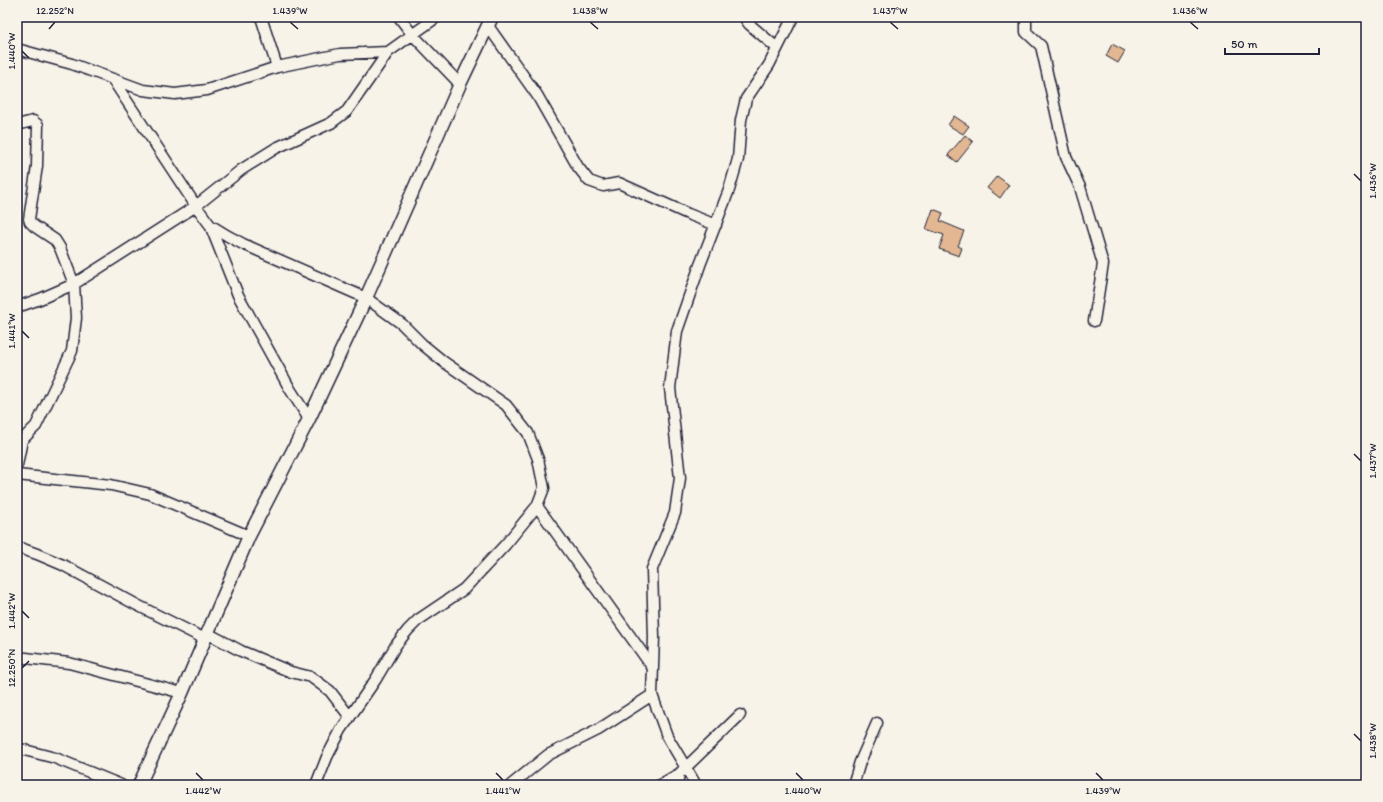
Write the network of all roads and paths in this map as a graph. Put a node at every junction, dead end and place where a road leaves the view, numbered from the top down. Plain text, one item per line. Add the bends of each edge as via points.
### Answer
1 (261, 17) edge
2 (399, 17) edge
3 (437, 17) edge
4 (744, 17) edge
5 (793, 17) edge
6 (1026, 17) edge
7 (490, 22) edge
8 (412, 34) junction
9 (777, 48) junction
10 (17, 49) edge
11 (388, 52) junction
12 (277, 67) junction
13 (113, 80) junction
14 (460, 84) junction
15 (17, 125) edge
16 (196, 206) junction
17 (210, 225) junction
18 (716, 225) junction
19 (74, 284) junction
20 (366, 298) junction
21 (17, 307) edge
22 (1094, 321) dead end
23 (309, 419) junction
24 (17, 465) edge
25 (17, 475) edge
26 (537, 506) junction
27 (249, 536) junction
28 (17, 547) edge
29 (206, 636) junction
30 (17, 657) edge
31 (653, 668) junction
32 (182, 693) junction
33 (652, 695) junction
34 (740, 715) dead end
35 (350, 716) junction
36 (877, 723) dead end
37 (17, 748) edge
38 (683, 771) junction
39 (122, 785) edge
40 (140, 785) edge
41 (316, 785) edge
42 (511, 785) edge
43 (660, 785) edge
44 (677, 785) edge
45 (696, 785) edge
46 (853, 785) edge

1 - 12 street
2 - 8 street
3 - 8 street
4 - 9 street
5 - 9 street
6 - 22 street via 1026,32 1041,46 1066,157 1080,187 1103,264
7 - 14 street
7 - 18 street via 588,181 603,186 619,183
8 - 11 street
8 - 14 street
9 - 18 street via 746,99 741,120 738,159
10 - 13 street via 72,64
11 - 12 street via 340,54
11 - 16 street via 347,111 331,123 276,148 241,170
12 - 13 street via 208,90 175,94 143,90
13 - 16 street
14 - 20 street
15 - 19 street via 34,121 38,125 37,166 28,219 55,240
16 - 17 street
16 - 19 street
17 - 20 street via 243,244
17 - 23 street via 238,295
18 - 31 street via 677,331 670,388 680,478 675,513 652,569
19 - 21 street
19 - 24 street via 76,318 72,351 36,426 22,440
20 - 23 street
20 - 26 street via 402,324 444,362 506,405 528,433 538,459 544,488
23 - 27 street
25 - 27 street via 111,485 150,494
26 - 31 street
26 - 35 street via 464,589 418,620 408,630
27 - 29 street
28 - 29 street via 63,565 137,606
29 - 32 street
29 - 35 street via 291,672 311,677 330,691
30 - 32 street via 69,663
31 - 33 street
32 - 40 street
33 - 38 street
33 - 42 street via 598,730 548,755
34 - 38 street
35 - 41 street via 327,757
36 - 46 street
37 - 39 street via 55,758
38 - 43 street
38 - 44 street
38 - 45 street

